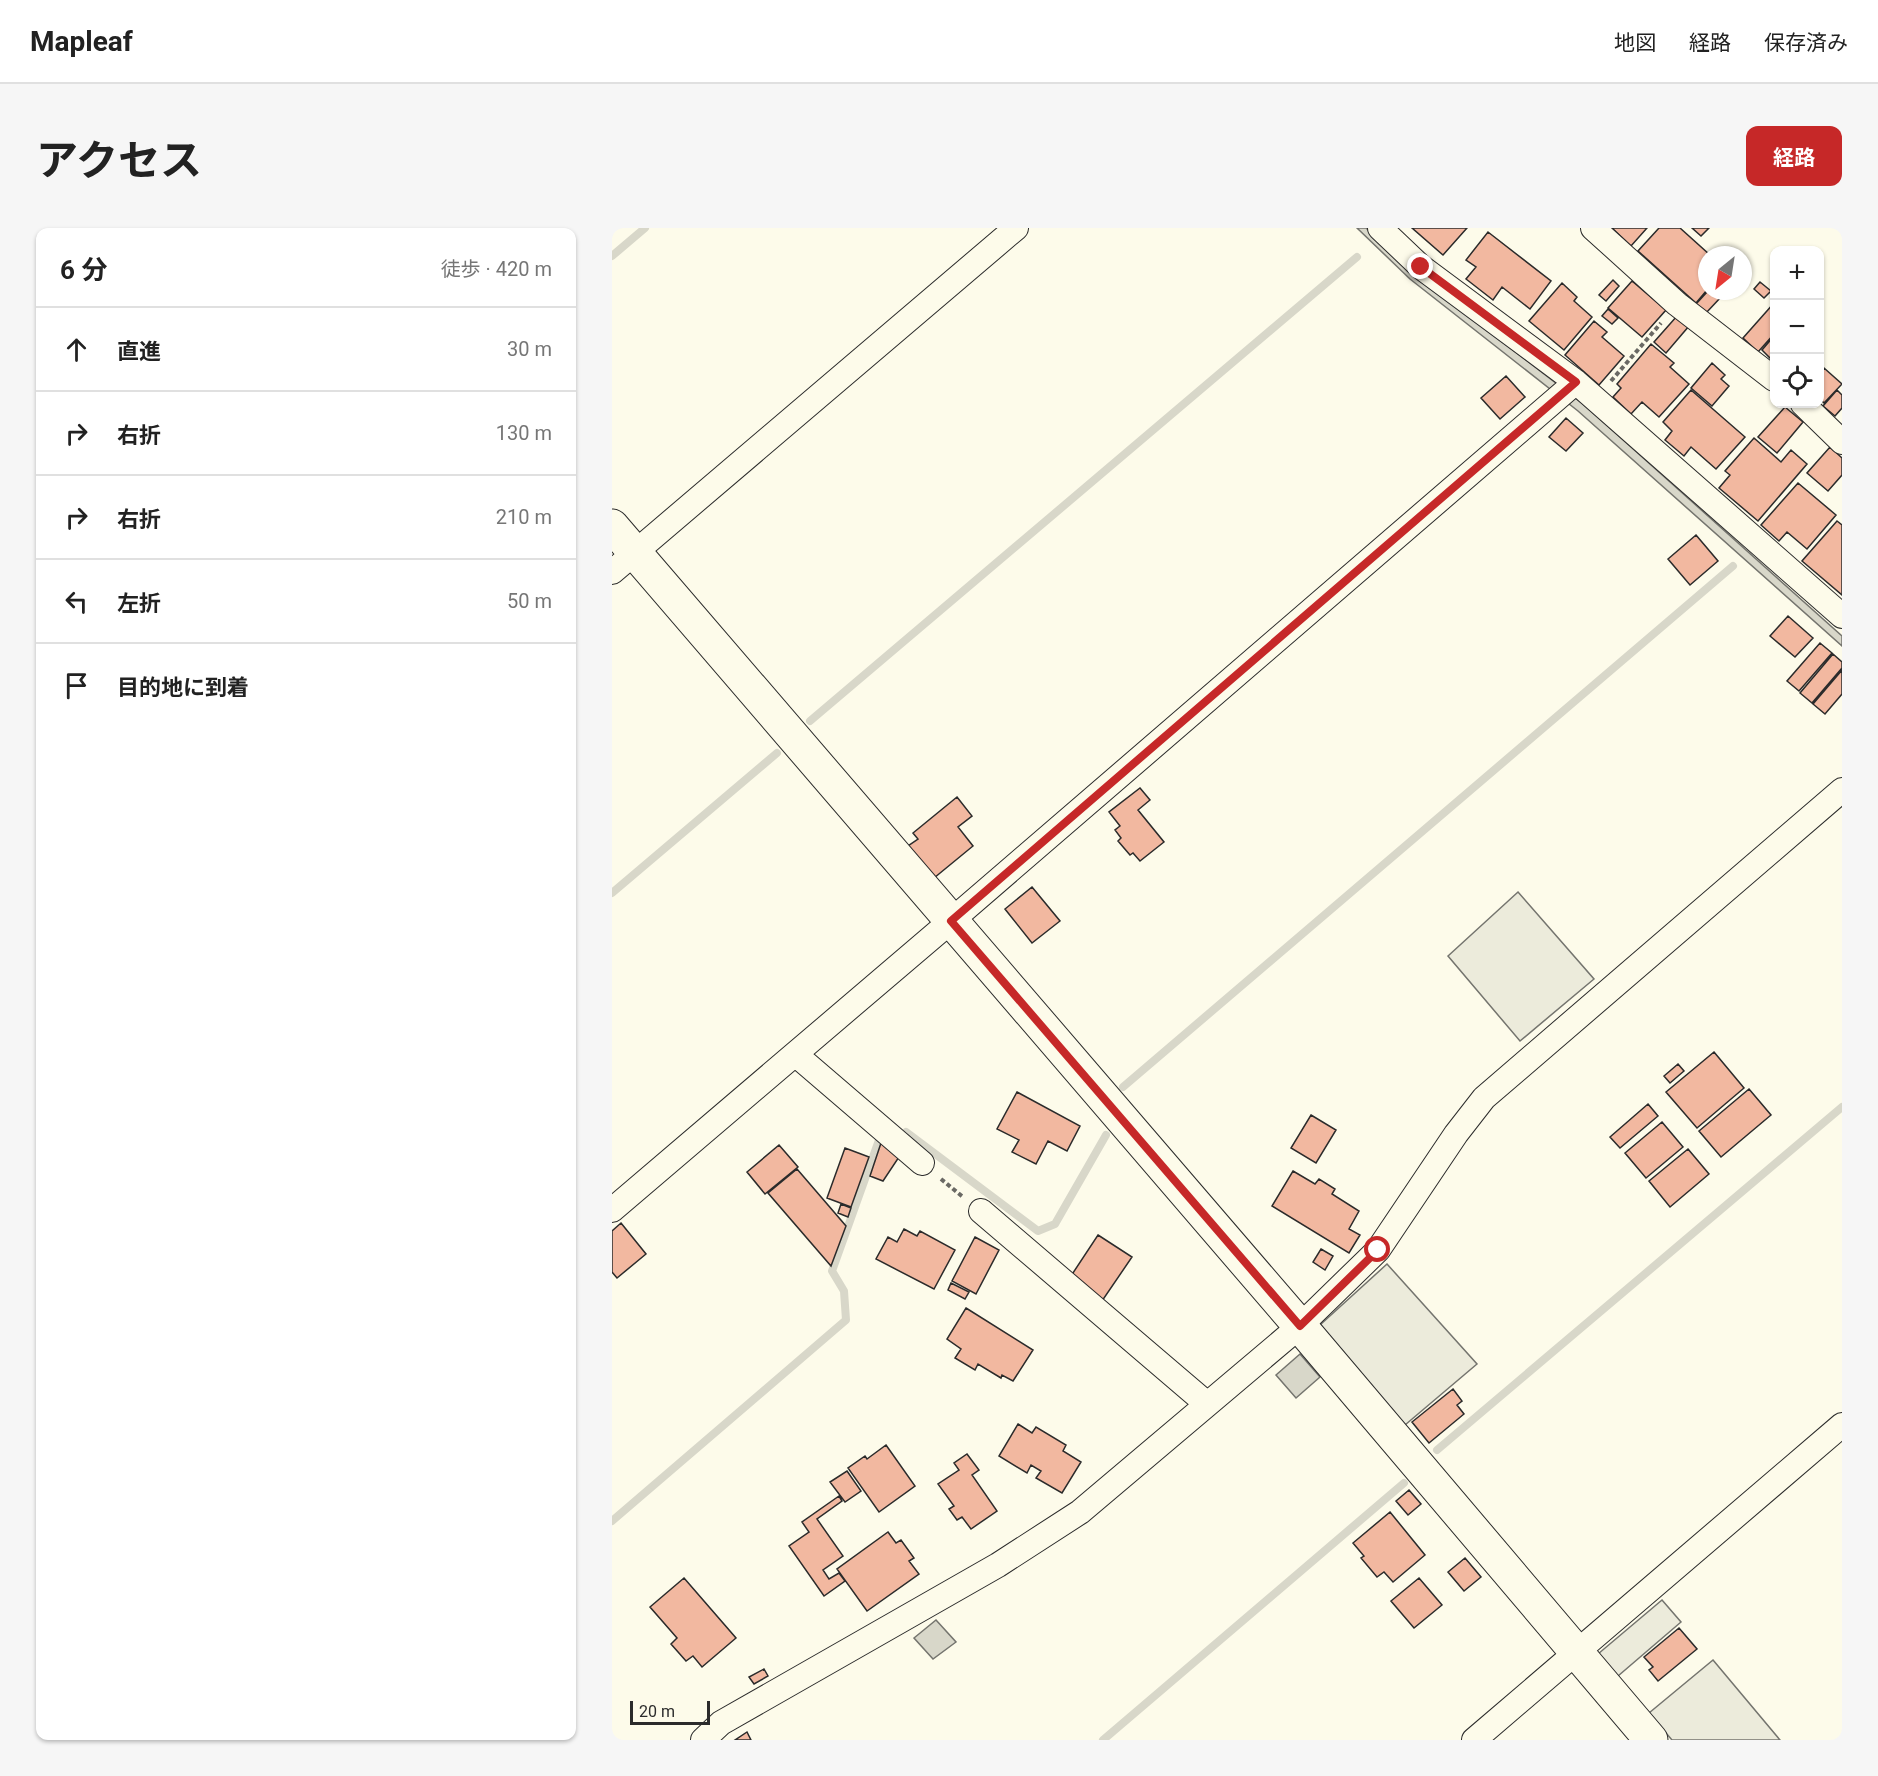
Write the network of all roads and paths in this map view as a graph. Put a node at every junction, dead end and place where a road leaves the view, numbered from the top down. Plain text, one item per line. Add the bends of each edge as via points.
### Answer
1 (1016, 228) edge
2 (1380, 228) edge
3 (1593, 228) edge
4 (1677, 304) junction
5 (1770, 376) edge
6 (1567, 389) junction
7 (1595, 399) junction
8 (1807, 408) edge
9 (1842, 442) edge
10 (612, 526) edge
11 (623, 562) edge
12 (1842, 616) edge
13 (1842, 790) edge
14 (951, 921) junction
15 (795, 1054) junction
16 (922, 1163) joint
17 (612, 1210) edge
18 (981, 1211) joint
19 (1300, 1326) junction
20 (1207, 1404) junction
21 (1842, 1425) edge
22 (1578, 1653) junction
23 (703, 1740) edge
24 (1474, 1740) edge
25 (1651, 1740) edge

1 - 11 street
2 - 6 street
3 - 4 street
4 - 5 street
4 - 7 path
6 - 7 street
6 - 14 street
7 - 12 street
8 - 9 street
10 - 11 street
11 - 14 street
13 - 19 street via 1484,1098 1378,1250
14 - 15 street
14 - 19 street
15 - 16 street
15 - 17 street
16 - 18 path
18 - 20 street
19 - 20 street
19 - 22 street
20 - 23 street via 1080,1512 998,1565 721,1724
21 - 22 street
22 - 24 street
22 - 25 street

